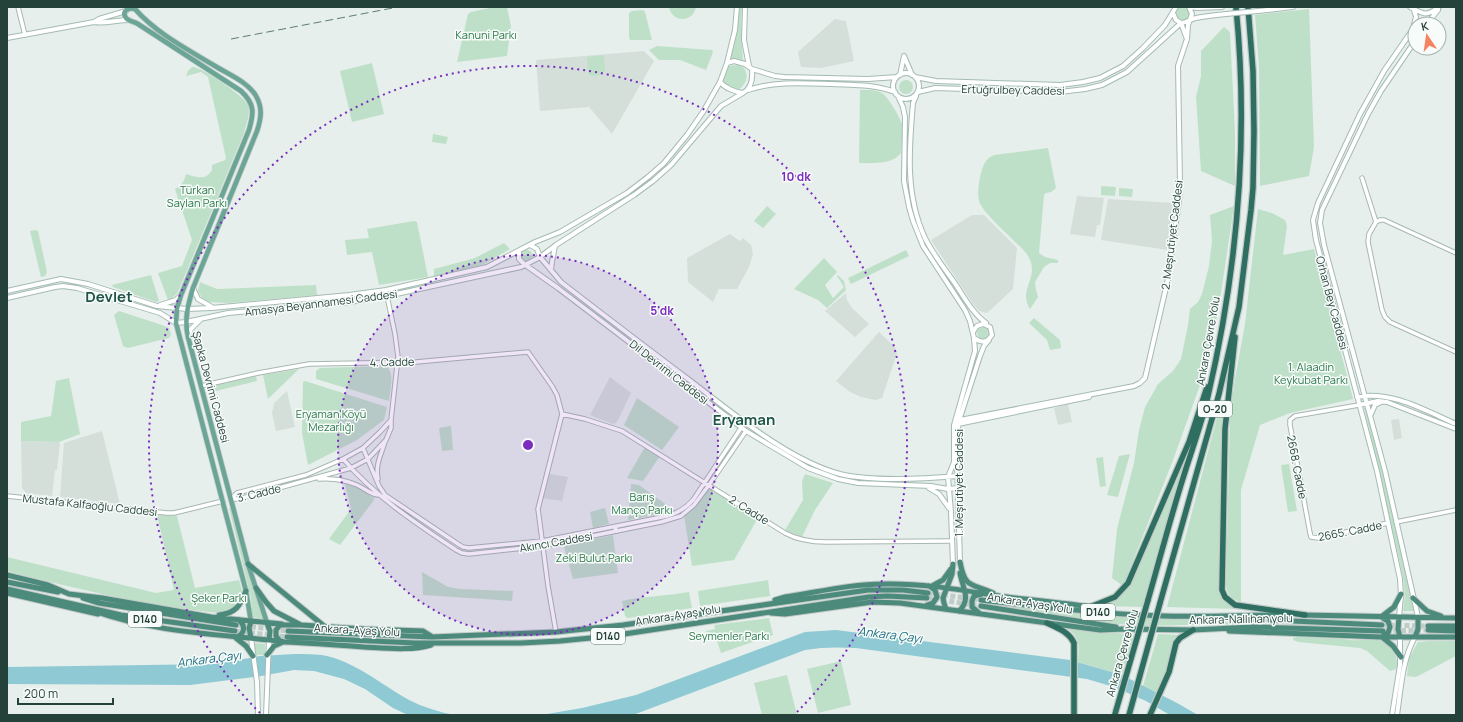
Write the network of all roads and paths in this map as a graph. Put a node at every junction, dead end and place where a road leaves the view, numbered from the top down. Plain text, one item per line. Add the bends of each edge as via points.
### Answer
1 (18, 7) edge
2 (737, 7) edge
3 (745, 7) edge
4 (1174, 7) edge
5 (1189, 7) edge
6 (1222, 7) edge
7 (1236, 7) edge
8 (1248, 7) edge
9 (1293, 7) edge
10 (1439, 7) edge
11 (1412, 8) edge
12 (127, 9) edge
13 (137, 10) edge
14 (1173, 12) junction
15 (1433, 16) edge
16 (1190, 19) junction
17 (131, 20) junction
18 (94, 22) junction
19 (1181, 23) junction
20 (25, 35) junction
21 (7, 38) edge
22 (1187, 38) junction
23 (1407, 52) edge
24 (194, 53) junction
25 (190, 59) junction
26 (727, 63) junction
27 (750, 68) junction
28 (899, 76) junction
29 (914, 76) junction
30 (720, 82) junction
31 (748, 90) junction
32 (895, 92) junction
33 (743, 93) junction
34 (917, 94) junction
35 (898, 96) junction
36 (1362, 178) dead end
37 (1376, 222) junction
38 (530, 245) junction
39 (556, 245) junction
40 (519, 252) junction
41 (1456, 253) edge
42 (540, 258) junction
43 (527, 265) junction
44 (551, 271) junction
45 (53, 280) junction
46 (55, 287) junction
47 (193, 288) junction
48 (7, 291) edge
49 (181, 295) junction
50 (388, 296) junction
51 (7, 298) edge
52 (157, 306) junction
53 (1238, 307) junction
54 (176, 308) junction
55 (212, 308) junction
56 (187, 309) junction
57 (202, 318) junction
58 (1223, 320) junction
59 (186, 322) junction
60 (176, 323) junction
61 (988, 325) junction
62 (973, 332) junction
63 (188, 337) junction
64 (974, 338) junction
65 (990, 339) junction
66 (1456, 352) edge
67 (398, 361) junction
68 (201, 386) junction
69 (1366, 395) junction
70 (1357, 397) junction
71 (1383, 401) junction
72 (1368, 403) junction
73 (1359, 405) junction
74 (562, 414) junction
75 (1371, 414) junction
76 (740, 418) junction
77 (391, 420) junction
78 (959, 422) junction
79 (736, 424) junction
80 (1456, 424) edge
81 (750, 425) junction
82 (741, 428) junction
83 (1456, 429) edge
84 (746, 431) junction
85 (386, 440) junction
86 (363, 448) junction
87 (343, 459) junction
88 (368, 459) junction
89 (351, 468) junction
90 (958, 476) junction
91 (948, 477) junction
92 (312, 479) junction
93 (285, 481) junction
94 (705, 482) junction
95 (709, 485) junction
96 (286, 486) junction
97 (379, 486) junction
98 (925, 486) junction
99 (958, 488) junction
100 (948, 489) junction
101 (378, 494) junction
102 (7, 496) edge
103 (231, 499) junction
104 (223, 501) junction
105 (1456, 510) edge
106 (408, 512) junction
107 (951, 512) junction
108 (406, 516) junction
109 (1396, 522) junction
110 (1388, 523) junction
111 (615, 529) junction
112 (1311, 537) joint
113 (542, 541) junction
114 (952, 541) junction
115 (543, 546) junction
116 (960, 562) junction
117 (248, 564) junction
118 (953, 564) junction
119 (7, 575) edge
120 (7, 582) edge
121 (930, 586) junction
122 (256, 588) junction
123 (947, 588) junction
124 (7, 589) edge
125 (964, 590) junction
126 (246, 591) junction
127 (7, 593) edge
128 (984, 593) junction
129 (69, 594) junction
130 (1401, 594) junction
131 (999, 596) junction
132 (1413, 598) junction
133 (72, 603) junction
134 (761, 605) junction
135 (924, 606) junction
136 (1090, 606) junction
137 (946, 609) junction
138 (960, 611) junction
139 (762, 612) junction
140 (982, 614) junction
141 (1128, 614) junction
142 (106, 615) junction
143 (1305, 615) junction
144 (211, 617) junction
145 (1216, 617) junction
146 (1380, 617) junction
147 (1399, 617) junction
148 (1418, 617) junction
149 (1445, 618) junction
150 (1456, 618) edge
151 (239, 620) junction
152 (250, 622) junction
153 (267, 623) junction
154 (1047, 623) junction
155 (282, 624) junction
156 (236, 625) tunnel mouth
157 (301, 625) junction
158 (324, 626) junction
159 (1456, 626) edge
160 (1124, 629) junction
161 (1210, 629) junction
162 (288, 630) tunnel mouth
163 (1193, 630) junction
164 (1456, 631) edge
165 (556, 632) junction
166 (235, 634) junction
167 (432, 637) junction
168 (1381, 637) junction
169 (1400, 637) junction
170 (1415, 637) junction
171 (1456, 637) edge
172 (251, 638) junction
173 (286, 639) junction
174 (268, 640) junction
175 (268, 655) junction
176 (253, 656) junction
177 (1401, 656) junction
178 (1397, 678) junction
179 (1402, 679) junction
180 (258, 715) edge
181 (266, 715) edge
182 (1074, 715) edge
183 (1115, 715) edge
184 (1129, 715) edge
185 (1150, 715) edge
186 (1392, 715) edge
187 (1397, 715) edge

1 - 20 street
2 - 26 main road via 735,30
3 - 27 main road via 744,40
4 - 14 main road
5 - 6 main road
5 - 16 main road via 1192,14
7 - 58 highway, Ankara Çevre Yolu / O-20 via 1241,76 1240,186
8 - 53 highway, Ankara Çevre Yolu / O-20 via 1253,71 1253,188
9 - 16 main road, Ertuğrulbey Caddesi, bridge
10 - 11 main road via 1424,14
10 - 15 main road
11 - 70 main road, Orhan Bey Caddesi via 1416,17 1413,29 1384,71 1360,114 1318,203 1313,220
12 - 13 main road
12 - 17 main road via 125,17
12 - 18 main road
13 - 17 main road via 136,18
13 - 24 main road, Şapka Devrimi Caddesi via 153,26
14 - 19 main road via 1174,18
14 - 29 main road, Ertuğrulbey Caddesi via 1165,25 1123,66 1100,78 1060,85 936,81
16 - 19 main road, Ertuğrulbey Caddesi
16 - 22 main road, 2. Meşrutiyet Caddesi
17 - 18 main road
17 - 25 main road, Şapka Devrimi Caddesi
18 - 20 main road
19 - 22 main road
19 - 34 main road, Ertuğrulbey Caddesi via 1127,72 1102,85 1060,92 935,88
20 - 21 main road
22 - 78 main road, 2. Meşrutiyet Caddesi via 1178,66 1180,192 1168,279 1145,378 1137,385
23 - 69 main road, Orhan Bey Caddesi via 1368,114 1321,216 1324,244
24 - 25 main road
24 - 47 main road, Şapka Devrimi Caddesi via 246,84 256,96 262,115
25 - 49 main road, Şapka Devrimi Caddesi via 247,97 252,106 252,118
26 - 27 main road via 734,61
26 - 30 main road
27 - 28 main road via 784,77 868,79
27 - 31 main road via 752,76
28 - 29 main road
28 - 29 main road via 904,56
28 - 32 main road via 894,85
29 - 34 main road via 919,84
30 - 33 main road via 730,89
30 - 38 main road via 687,135 648,177 560,232
31 - 32 main road via 785,83 873,86
31 - 33 main road
32 - 35 main road
33 - 39 main road via 721,106 653,181
34 - 35 main road via 905,99
34 - 61 main road via 912,112 909,167 911,192 918,220 932,250 976,313
35 - 62 main road via 905,117 904,181 913,221 923,246 965,310
36 - 37 street
37 - 41 street via 1384,220
37 - 66 street via 1369,234 1368,242 1385,317 1390,322
38 - 40 main road
38 - 42 main road via 537,249
39 - 42 main road
39 - 44 main road
40 - 43 main road via 519,259
40 - 55 main road, Amasya Beyannamesi Caddesi via 486,267 386,290
42 - 43 main road
42 - 44 main road, Dil Devrimi Caddesi
43 - 50 main road, Amasya Beyannamesi Caddesi
43 - 79 main road, Dil Devrimi Caddesi
44 - 76 main road, Dil Devrimi Caddesi via 561,282
45 - 46 main road
45 - 48 main road, Amasya Beyannamesi Caddesi
45 - 52 main road, Amasya Beyannamesi Caddesi via 79,282
46 - 51 main road
46 - 60 main road via 90,291 160,313
47 - 55 main road via 198,299
47 - 56 main road, Şapka Devrimi Caddesi
49 - 52 main road via 176,300
49 - 54 main road, Şapka Devrimi Caddesi
50 - 57 main road, Amasya Beyannamesi Caddesi
50 - 67 street, 3. Cadde
52 - 54 main road, Amasya Beyannamesi Caddesi
53 - 143 highway via 1225,429 1222,590 1228,600 1235,605
53 - 184 highway, Ankara Çevre Yolu / O-20, bridge via 1219,394
54 - 56 main road, Amasya Beyannamesi Caddesi
54 - 60 main road, Şapka Devrimi Caddesi
55 - 56 main road, Amasya Beyannamesi Caddesi
56 - 59 main road, Şapka Devrimi Caddesi
57 - 59 main road, Amasya Beyannamesi Caddesi
57 - 63 main road via 194,325
58 - 136 highway via 1206,391 1189,442 1128,583 1115,597
58 - 183 highway, Ankara Çevre Yolu / O-20, bridge via 1208,397
59 - 60 main road, Amasya Beyannamesi Caddesi
59 - 63 main road, Şapka Devrimi Caddesi
60 - 104 main road, Şapka Devrimi Caddesi
61 - 62 main road via 980,324
61 - 65 main road via 992,331
62 - 64 main road
63 - 68 main road, Şapka Devrimi Caddesi
64 - 65 main road via 980,342
64 - 91 main road, 1. Meşrutiyet Caddesi via 975,351 954,425 954,462
65 - 78 main road, 1. Meşrutiyet Caddesi via 980,356
67 - 68 street, 4. Cadde via 309,364
67 - 74 street, 4. Cadde via 416,362 528,352 557,395
67 - 77 street, 3. Cadde
68 - 103 main road, Şapka Devrimi Caddesi
69 - 70 main road
69 - 72 main road, Orhan Bey Caddesi
69 - 80 main road via 1392,398
70 - 73 main road, Orhan Bey Caddesi
71 - 72 main road
71 - 75 main road via 1375,405
71 - 83 main road
72 - 73 main road
72 - 75 main road, Orhan Bey Caddesi
73 - 110 main road, Orhan Bey Caddesi
73 - 112 street, 2668. Cadde via 1295,416 1290,422
74 - 94 street, 2. Cadde via 618,429
74 - 113 street via 538,504
75 - 109 main road, Orhan Bey Caddesi
76 - 79 main road
76 - 81 main road, Dil Devrimi Caddesi
77 - 85 street, 3. Cadde
77 - 86 street, 3. Cadde
78 - 90 main road, 1. Meşrutiyet Caddesi
79 - 82 main road, Dil Devrimi Caddesi
81 - 84 main road
81 - 91 main road, Dil Devrimi Caddesi via 807,461 839,473 862,477
82 - 84 main road, Dil Devrimi Caddesi
82 - 94 street, Akıncı Caddesi
84 - 95 street, Akıncı Caddesi
84 - 98 main road, Dil Devrimi Caddesi via 808,468 838,479 871,484
85 - 88 street, 3. Cadde
85 - 97 street via 377,469
86 - 87 street, 3. Cadde
86 - 88 street, Akıncı Caddesi
87 - 89 street, Akıncı Caddesi
87 - 93 street, 3. Cadde
88 - 89 street, 3. Cadde
88 - 97 street, Akıncı Caddesi
89 - 92 street, 3. Cadde
89 - 101 street, Akıncı Caddesi
90 - 91 main road, Dil Devrimi Caddesi
90 - 99 main road, 1. Meşrutiyet Caddesi
91 - 100 main road, 1. Meşrutiyet Caddesi
92 - 96 street, 3. Cadde
92 - 101 street via 334,479
93 - 96 street
93 - 103 street, 3. Cadde via 237,493
94 - 95 street, 2. Cadde
94 - 111 street, Akıncı Caddesi via 687,506 679,512
95 - 111 street, Akıncı Caddesi via 694,505 681,516
95 - 114 street, 2. Cadde via 789,535 804,541
96 - 103 street, 3. Cadde
97 - 106 street, Akıncı Caddesi via 385,495
98 - 100 main road, Dil Devrimi Caddesi
98 - 107 main road via 939,494
99 - 100 main road, Dil Devrimi Caddesi
99 - 116 main road, 1. Meşrutiyet Caddesi
100 - 107 main road, 1. Meşrutiyet Caddesi
101 - 108 street, Akıncı Caddesi
102 - 104 street, Mustafa Kalfaoğlu Caddesi via 167,513
103 - 104 main road
103 - 117 main road, Şapka Devrimi Caddesi
104 - 126 main road, Şapka Devrimi Caddesi
105 - 109 street, 2665. Cadde
106 - 108 street
106 - 113 street, Akıncı Caddesi via 463,547
107 - 114 main road, 1. Meşrutiyet Caddesi
108 - 115 street, Akıncı Caddesi via 462,553
109 - 132 main road, Orhan Bey Caddesi
110 - 112 street, 2665. Cadde via 1318,538
110 - 130 main road, Orhan Bey Caddesi
111 - 113 street, Akıncı Caddesi
111 - 115 street, Akıncı Caddesi
113 - 115 street
114 - 118 main road, 1. Meşrutiyet Caddesi
115 - 165 street
116 - 125 highway
116 - 131 highway via 962,574 967,582
117 - 122 main road, Şapka Devrimi Caddesi
117 - 158 highway
118 - 121 highway via 943,580
118 - 123 highway
119 - 129 highway via 48,585
120 - 129 highway, D140
121 - 123 highway
121 - 134 highway via 862,585 785,597
121 - 135 highway via 935,590 937,597 933,603
122 - 153 main road, Şapka Devrimi Caddesi
122 - 157 highway via 274,611
123 - 125 highway
123 - 137 highway via 943,598
124 - 133 highway, D140
125 - 128 highway
125 - 138 highway via 966,602
126 - 144 highway via 242,602 232,612
126 - 152 main road, Şapka Devrimi Caddesi
127 - 142 highway
128 - 131 highway
128 - 140 highway via 974,596 972,601 973,609
129 - 144 highway
129 - 156 highway, D140 via 99,603
130 - 146 highway via 1394,607
130 - 147 main road, Orhan Bey Caddesi
131 - 136 highway
132 - 148 main road, Orhan Bey Caddesi
132 - 149 highway via 1426,611
133 - 142 highway
133 - 166 highway, D140 via 121,615
134 - 139 highway, Ankara-Ayaş Yolu / D140 via 868,590 927,595 869,597
134 - 165 highway, Ankara-Ayaş Yolu / D140
135 - 137 highway
135 - 139 highway via 872,602 786,614
136 - 141 highway
137 - 138 highway
138 - 140 highway
139 - 173 highway, Ankara-Ayaş Yolu / D140 via 564,641 437,643 425,647 392,648
140 - 154 highway
141 - 145 highway, Ankara-Ayaş Yolu / D140
141 - 160 highway, Ankara-Ayaş Yolu / D140 via 981,603
142 - 166 highway via 146,624
143 - 145 highway
143 - 146 highway
144 - 151 highway
145 - 161 highway, Ankara-Nallıhan yolu / D140 via 1382,628
146 - 147 highway
146 - 168 highway via 1388,621 1390,627 1388,633
147 - 148 highway
147 - 169 highway
148 - 149 highway
148 - 170 highway
149 - 150 highway
151 - 152 highway
151 - 166 highway via 243,624 243,630 240,635
152 - 153 highway
152 - 172 highway
153 - 155 highway
153 - 174 highway via 270,631
154 - 160 highway via 1100,630
154 - 182 highway via 1059,628 1074,643
155 - 157 highway
155 - 173 highway via 277,628 276,634 279,640
157 - 158 highway
158 - 167 highway via 423,631
159 - 164 highway via 1428,628
160 - 163 highway, Ankara-Nallıhan yolu / D140
161 - 163 highway, Ankara-Nallıhan yolu / D140
161 - 168 highway
162 - 167 highway, Ankara-Ayaş Yolu / D140
163 - 185 highway via 1176,643 1162,689
165 - 167 highway, Ankara-Ayaş Yolu / D140
166 - 172 highway, Ankara-Ayaş Yolu
166 - 176 highway
168 - 169 highway
168 - 177 highway via 1391,643
169 - 170 highway
169 - 177 main road
170 - 171 highway
170 - 179 main road via 1409,648
172 - 174 highway, Ankara-Ayaş Yolu
172 - 176 main road
173 - 174 highway, Ankara-Ayaş Yolu
173 - 175 highway via 274,646
174 - 175 main road
175 - 181 main road
176 - 180 main road
177 - 178 main road
178 - 179 main road
178 - 186 main road
179 - 187 main road

